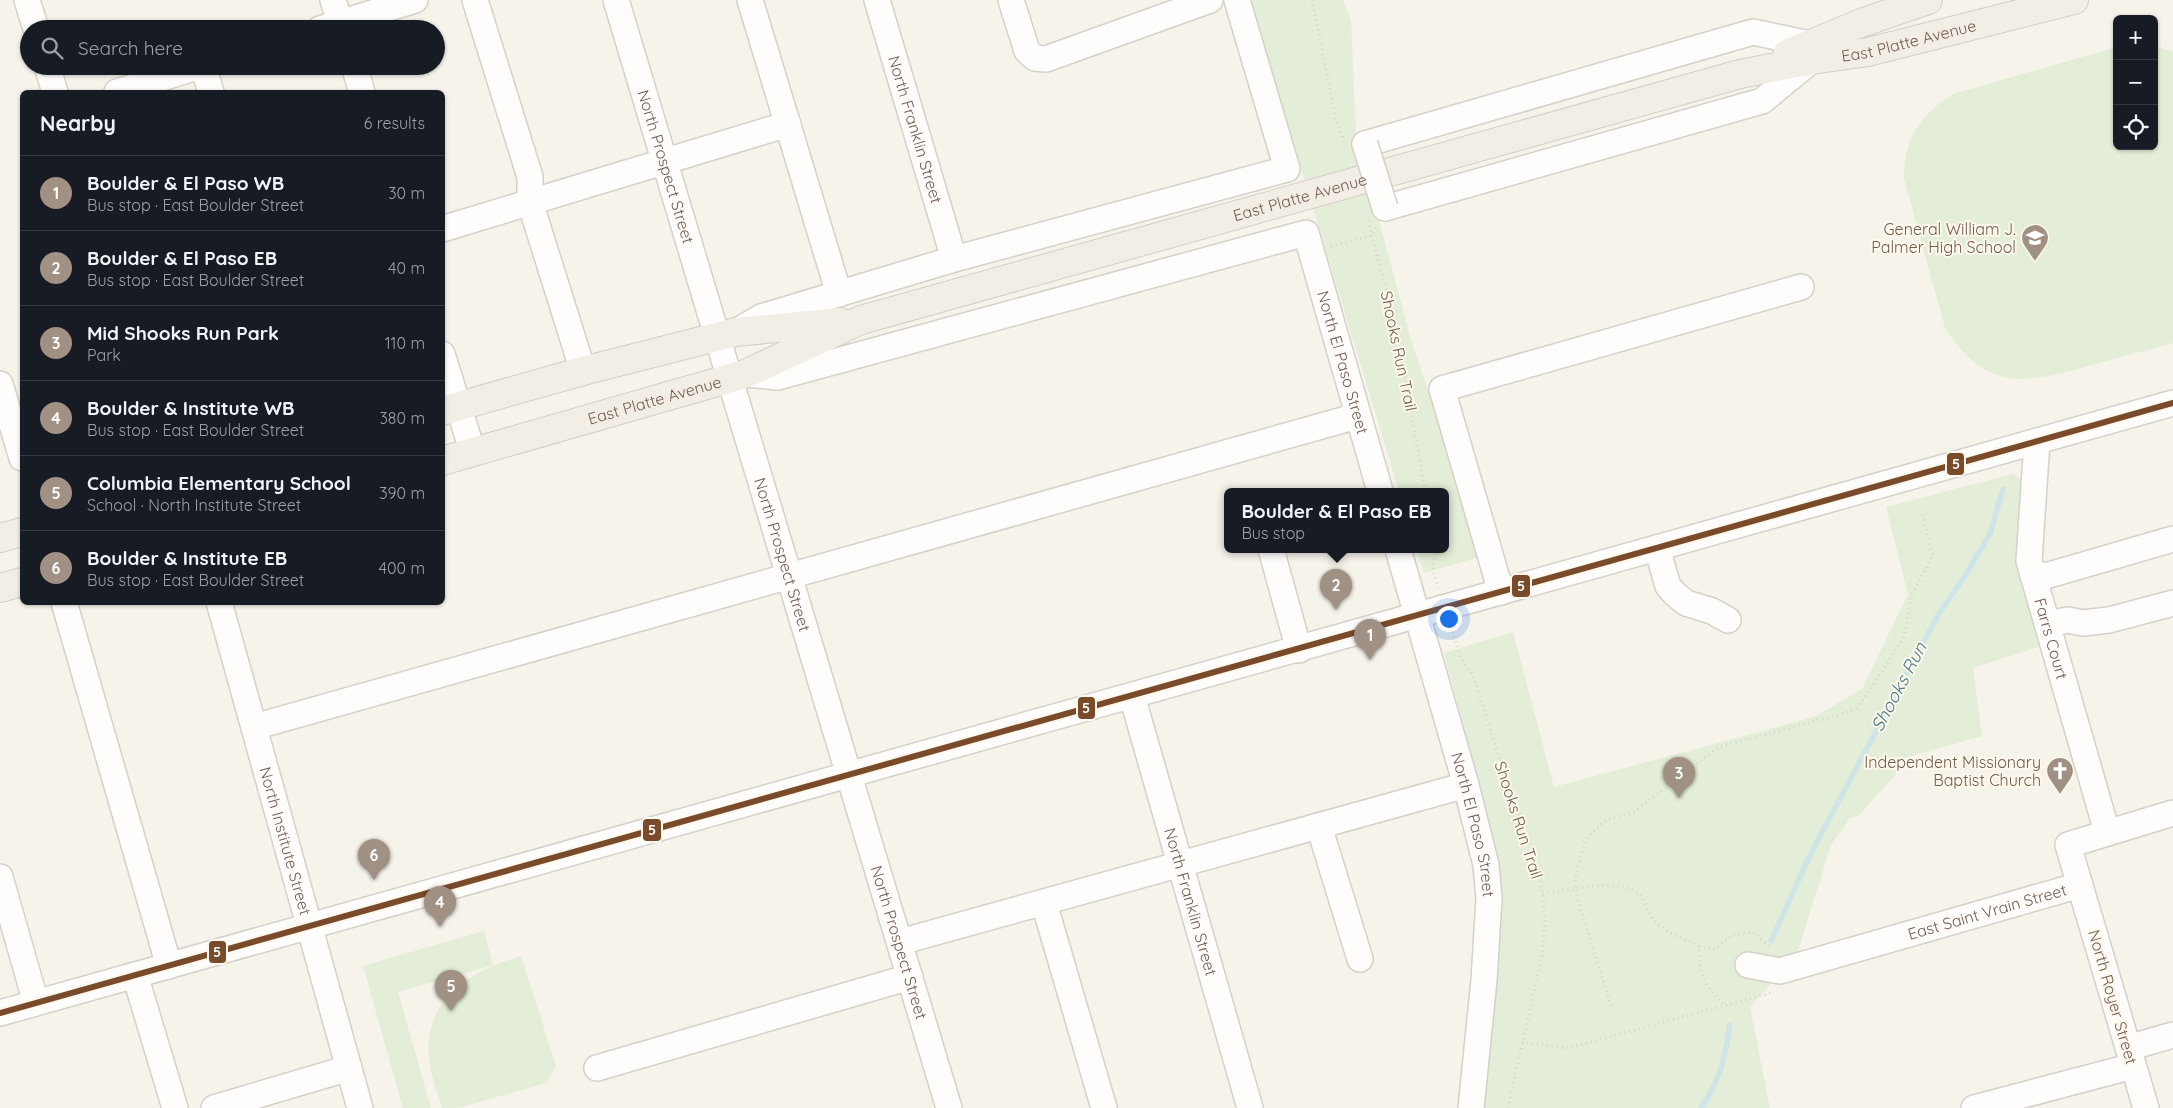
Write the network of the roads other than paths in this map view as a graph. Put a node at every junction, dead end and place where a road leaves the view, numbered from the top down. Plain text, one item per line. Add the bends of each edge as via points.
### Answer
1 (27, 0) edge
2 (415, 0) edge
3 (475, 0) edge
4 (616, 0) edge
5 (750, 0) edge
6 (877, 0) edge
7 (1011, 0) edge
8 (1210, 0) edge
9 (1237, 0) edge
10 (1928, 0) edge
11 (2072, 0) edge
12 (33, 20) edge
13 (334, 20) edge
14 (1811, 52) junction
15 (50, 75) edge
16 (172, 75) edge
17 (204, 75) edge
18 (357, 75) edge
19 (54, 90) edge
20 (123, 90) edge
21 (210, 90) edge
22 (361, 90) edge
23 (788, 124) junction
24 (666, 161) junction
25 (530, 202) junction
26 (445, 228) edge
27 (954, 259) junction
28 (1802, 287) dead end
29 (839, 294) junction
30 (861, 320) junction
31 (726, 335) junction
32 (583, 371) junction
33 (445, 375) edge
34 (738, 377) junction
35 (0, 384) edge
36 (450, 409) edge
37 (2171, 409) edge
38 (1357, 416) junction
39 (2037, 441) junction
40 (20, 451) edge
41 (473, 453) junction
42 (445, 461) edge
43 (1379, 488) edge
44 (20, 533) edge
45 (0, 538) edge
46 (2173, 539) edge
47 (1657, 548) junction
48 (1272, 553) edge
49 (1399, 553) edge
50 (2033, 576) junction
51 (789, 578) junction
52 (20, 583) edge
53 (0, 588) edge
54 (1501, 592) junction
55 (2173, 603) edge
56 (65, 605) edge
57 (220, 605) edge
58 (1417, 616) junction
59 (1728, 620) dead end
60 (2047, 624) junction
61 (1299, 650) junction
62 (1132, 696) junction
63 (254, 727) junction
64 (851, 774) junction
65 (1466, 785) junction
66 (2173, 812) edge
67 (1319, 826) junction
68 (2107, 832) junction
69 (1180, 865) junction
70 (0, 877) edge
71 (2080, 885) junction
72 (1044, 903) junction
73 (310, 926) junction
74 (900, 942) junction
75 (1360, 959) dead end
76 (1748, 965) dead end
77 (169, 966) junction
78 (135, 975) junction
79 (910, 977) junction
80 (36, 1003) junction
81 (0, 1013) edge
82 (2173, 1034) edge
83 (2131, 1057) junction
84 (349, 1068) junction
85 (597, 1068) dead end
86 (174, 1108) edge
87 (214, 1108) edge
88 (360, 1108) edge
89 (949, 1108) edge
90 (1104, 1108) edge
91 (1250, 1108) edge
92 (1470, 1108) edge
93 (1974, 1108) edge
94 (2146, 1108) edge

1 - 12 street
2 - 13 street
3 - 25 street via 530,177
4 - 24 street, North Prospect Street
5 - 23 street
6 - 27 street, North Franklin Street
7 - 8 street via 1026,51 1035,58 1046,59
9 - 27 street via 1287,169
10 - 14 main road, East Platte Avenue via 1860,23
11 - 14 main road, East Platte Avenue via 1868,52
14 - 14 street, bridge via 1762,101 1376,214 1356,147 1754,32
14 - 30 main road, East Platte Avenue
15 - 19 street
16 - 20 street
17 - 21 street
18 - 22 street
23 - 24 street
23 - 29 street
24 - 25 street
24 - 31 street, North Prospect Street
25 - 26 street
25 - 32 street
27 - 29 street
28 - 54 street via 1442,389
29 - 31 street via 762,317
30 - 31 main road, East Platte Avenue
30 - 34 main road, East Platte Avenue
31 - 32 main road, East Platte Avenue
31 - 34 street, North Prospect Street
32 - 36 main road, East Platte Avenue
33 - 36 street
34 - 38 street, North El Paso Street via 778,377 1308,242
34 - 41 main road, East Platte Avenue
34 - 51 street, North Prospect Street
35 - 40 street
36 - 41 street
37 - 39 street
38 - 43 street, North El Paso Street
38 - 51 street
39 - 47 street
39 - 50 street, Farrs Court via 2028,561
41 - 42 main road, East Platte Avenue
44 - 45 main road
46 - 50 street
47 - 54 street
47 - 59 street via 1668,586 1675,594 1686,604 1707,609
48 - 61 street
49 - 58 street, North El Paso Street
50 - 60 street, Farrs Court
51 - 63 street
51 - 64 street, North Prospect Street
52 - 53 main road
54 - 58 street
55 - 60 street via 2109,620 2083,623 2068,620
56 - 77 street
57 - 63 street, North Institute Street
58 - 61 street
58 - 65 street, North El Paso Street
60 - 68 street, Farrs Court
61 - 62 street
62 - 64 street
62 - 69 street, North Franklin Street
63 - 73 street, North Institute Street
64 - 73 street
64 - 74 street, North Prospect Street
65 - 67 street
65 - 92 street, North El Paso Street via 1486,866 1489,898
66 - 68 street, East Saint Vrain Street
67 - 69 street
67 - 75 street
68 - 71 street, East Saint Vrain Street via 2068,845
69 - 72 street
69 - 91 street, North Franklin Street
70 - 80 street
71 - 76 street, East Saint Vrain Street via 1780,971
71 - 83 street, North Royer Street
72 - 74 street
72 - 90 street
73 - 77 street
73 - 84 street, North Institute Street
74 - 79 street, North Prospect Street
77 - 78 street
78 - 80 street
78 - 86 street
79 - 85 street
79 - 89 street, North Prospect Street
80 - 81 street
82 - 83 street
83 - 93 street
83 - 94 street, North Royer Street
84 - 87 street
84 - 88 street, North Institute Street

